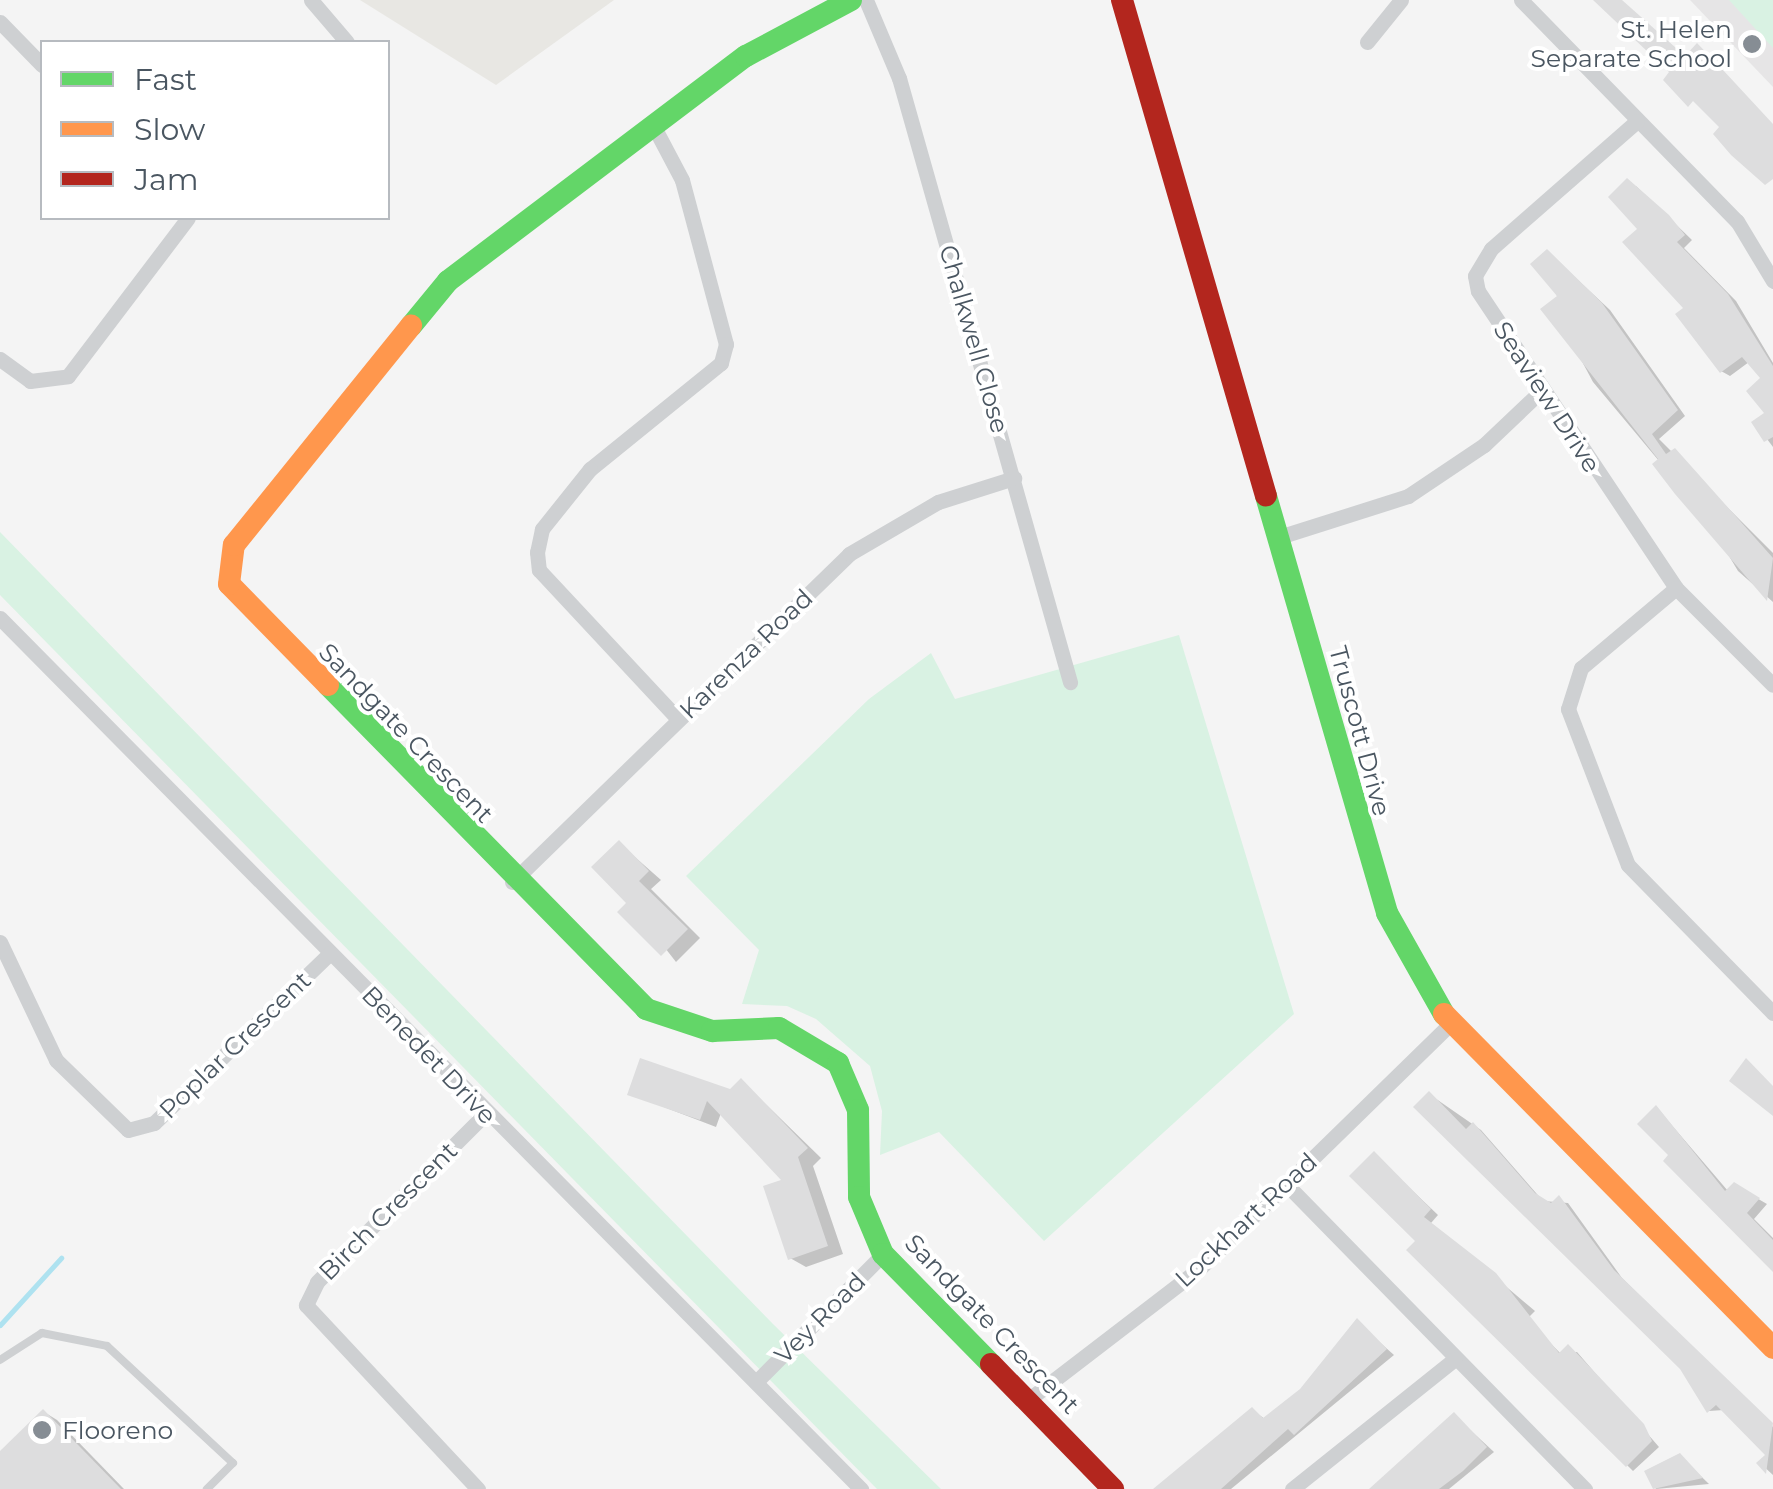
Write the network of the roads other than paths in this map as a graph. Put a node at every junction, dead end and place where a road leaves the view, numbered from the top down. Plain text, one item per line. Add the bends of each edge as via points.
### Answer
1 (310, 0) edge
2 (851, 0) edge
3 (866, 0) edge
4 (1122, 0) edge
5 (1401, 0) edge
6 (1521, 0) edge
7 (0, 22) edge
8 (344, 40) edge
9 (1367, 42) dead end
10 (40, 63) edge
11 (1638, 121) junction
12 (653, 124) junction
13 (186, 220) edge
14 (1773, 281) edge
15 (0, 359) edge
16 (1540, 391) junction
17 (1014, 478) junction
18 (1278, 538) junction
19 (1676, 588) junction
20 (0, 618) edge
21 (1070, 682) dead end
22 (1773, 685) edge
23 (678, 719) junction
24 (512, 882) junction
25 (0, 942) edge
26 (330, 953) junction
27 (1773, 1013) edge
28 (1450, 1024) junction
29 (486, 1113) junction
30 (1287, 1185) junction
31 (883, 1254) junction
32 (1773, 1348) edge
33 (1455, 1359) junction
34 (0, 1360) edge
35 (756, 1382) junction
36 (1028, 1400) junction
37 (207, 1489) edge
38 (478, 1489) edge
39 (861, 1489) edge
40 (1113, 1489) edge
41 (1292, 1489) edge
42 (1585, 1489) edge

1 - 8 street
2 - 12 street, Sandgate Crescent via 746,56
3 - 17 street, Chalkwell Close via 899,78
4 - 18 street, Truscott Drive
5 - 9 street
6 - 11 street
7 - 10 street
11 - 14 street via 1737,222
11 - 16 street, Seaview Drive via 1492,249 1475,276
12 - 23 street via 682,180 726,344 720,364 590,469 542,529 536,552 539,570
12 - 24 street, Sandgate Crescent via 431,298 230,556 236,597
13 - 15 street via 68,376 30,381
16 - 18 street via 1484,445 1408,496
16 - 19 street, Seaview Drive
17 - 21 street, Chalkwell Close
17 - 23 street, Karenza Road via 877,533
18 - 28 street, Truscott Drive via 1368,868
19 - 22 street, Seaview Drive
19 - 27 street via 1581,668 1568,708 1628,865
20 - 26 street, Benedet Drive
23 - 24 street, Karenza Road
24 - 31 street, Sandgate Crescent via 646,1009 712,1031 779,1028 838,1063 858,1110 859,1197
25 - 26 street, Poplar Crescent via 56,1060 128,1130 154,1123
26 - 29 street, Benedet Drive
28 - 30 street, Lockhart Road
28 - 32 street, Truscott Drive
29 - 35 street, Benedet Drive
29 - 38 street, Birch Crescent via 316,1282 306,1305
30 - 33 street
30 - 36 street, Lockhart Road via 1199,1269
31 - 35 street, Vey Road
31 - 36 street, Sandgate Crescent
33 - 41 street
33 - 42 street
34 - 37 lane via 42,1333 107,1346 234,1463
35 - 39 street, Benedet Drive
36 - 40 street, Sandgate Crescent

